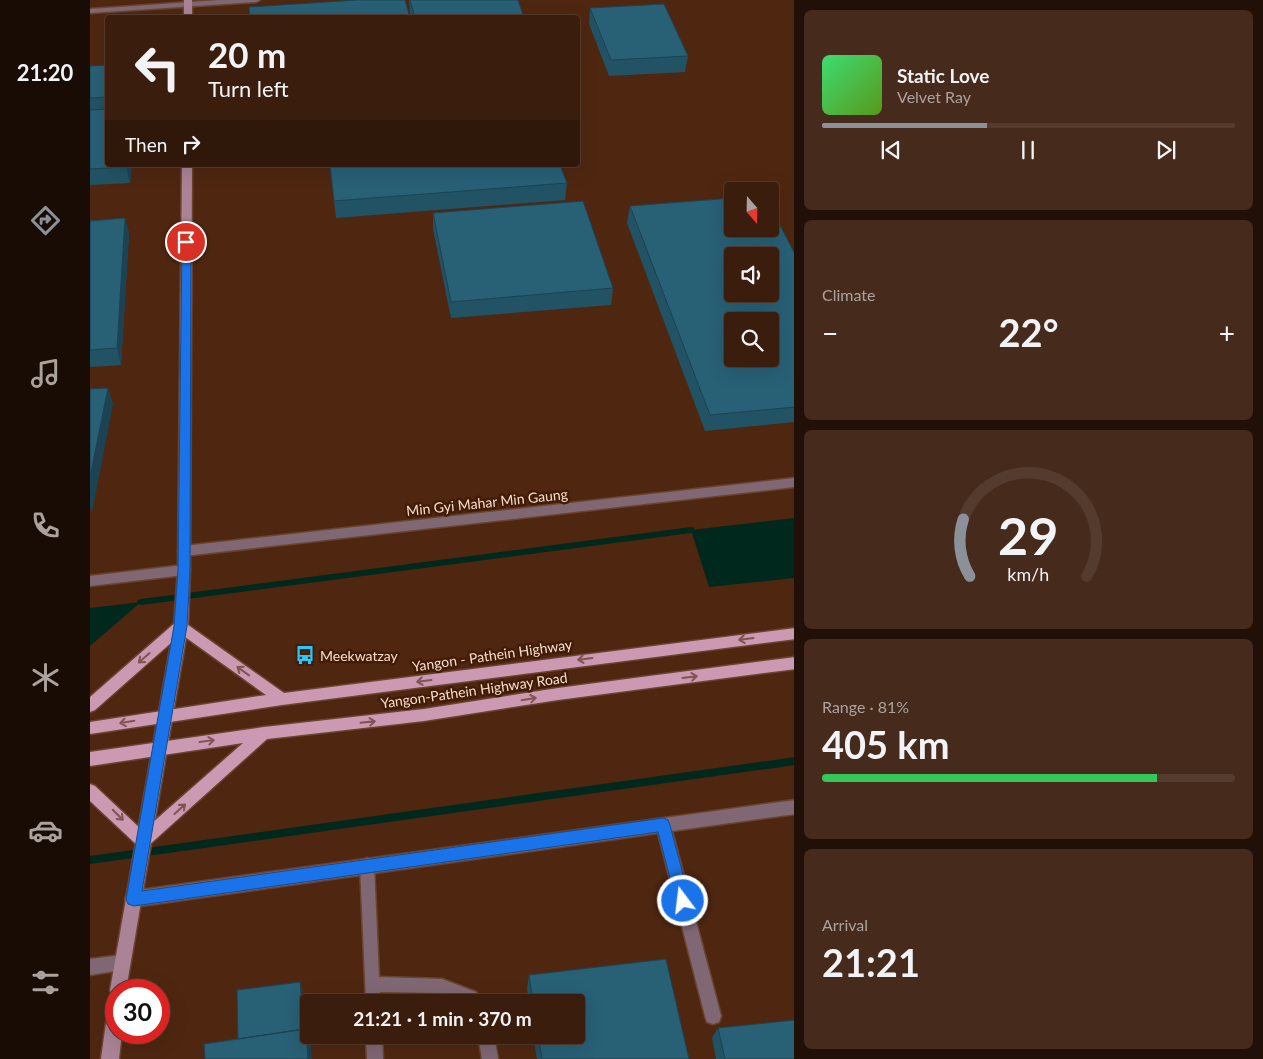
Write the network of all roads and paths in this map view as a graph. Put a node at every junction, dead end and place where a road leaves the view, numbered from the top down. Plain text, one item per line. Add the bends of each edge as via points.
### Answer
1 (256, 0) edge
2 (188, 2) edge
3 (90, 11) edge
4 (188, 15) edge
5 (187, 167) edge
6 (794, 482) edge
7 (184, 551) junction
8 (184, 570) junction
9 (90, 581) edge
10 (180, 626) junction
11 (794, 633) edge
12 (794, 663) edge
13 (282, 699) junction
14 (90, 706) edge
15 (165, 715) junction
16 (90, 728) edge
17 (265, 733) junction
18 (159, 748) junction
19 (90, 759) edge
20 (90, 792) edge
21 (794, 807) edge
22 (663, 825) junction
23 (144, 841) junction
24 (367, 865) junction
25 (134, 899) junction
26 (122, 963) junction
27 (90, 967) edge
28 (120, 979) edge
29 (372, 984) junction
30 (373, 994) edge
31 (463, 994) edge
32 (713, 1016) dead end
33 (112, 1044) edge
34 (374, 1044) edge
35 (488, 1044) edge
36 (110, 1059) edge
37 (375, 1059) edge
38 (490, 1059) edge

1 - 2 street
2 - 3 street
2 - 4 street
5 - 7 street
6 - 7 street, Min Gyi Mahar Min Gaung
7 - 8 street
8 - 9 street
8 - 10 street
13 -> 10 main road
10 -> 14 main road
10 - 15 street
11 -> 13 main road, Yangon - Pathein Highway
17 -> 12 main road, Yangon-Pathein Highway Road via 424,715
13 - 15 main road, Yangon - Pathein Highway
15 -> 16 main road, Yangon - Pathein Highway
15 - 18 street
18 -> 17 main road, Yangon-Pathein Highway Road
23 -> 17 main road
18 - 19 main road, Yangon-Pathein Highway Road
18 - 23 street
20 -> 23 main road
21 - 22 street
22 - 24 street
22 - 32 street
23 - 25 street
24 - 25 street
24 - 29 lane
25 - 26 street
26 - 27 street
26 - 28 street
29 - 30 lane
29 - 31 lane via 442,986
33 - 36 street
34 - 37 lane
35 - 38 lane

